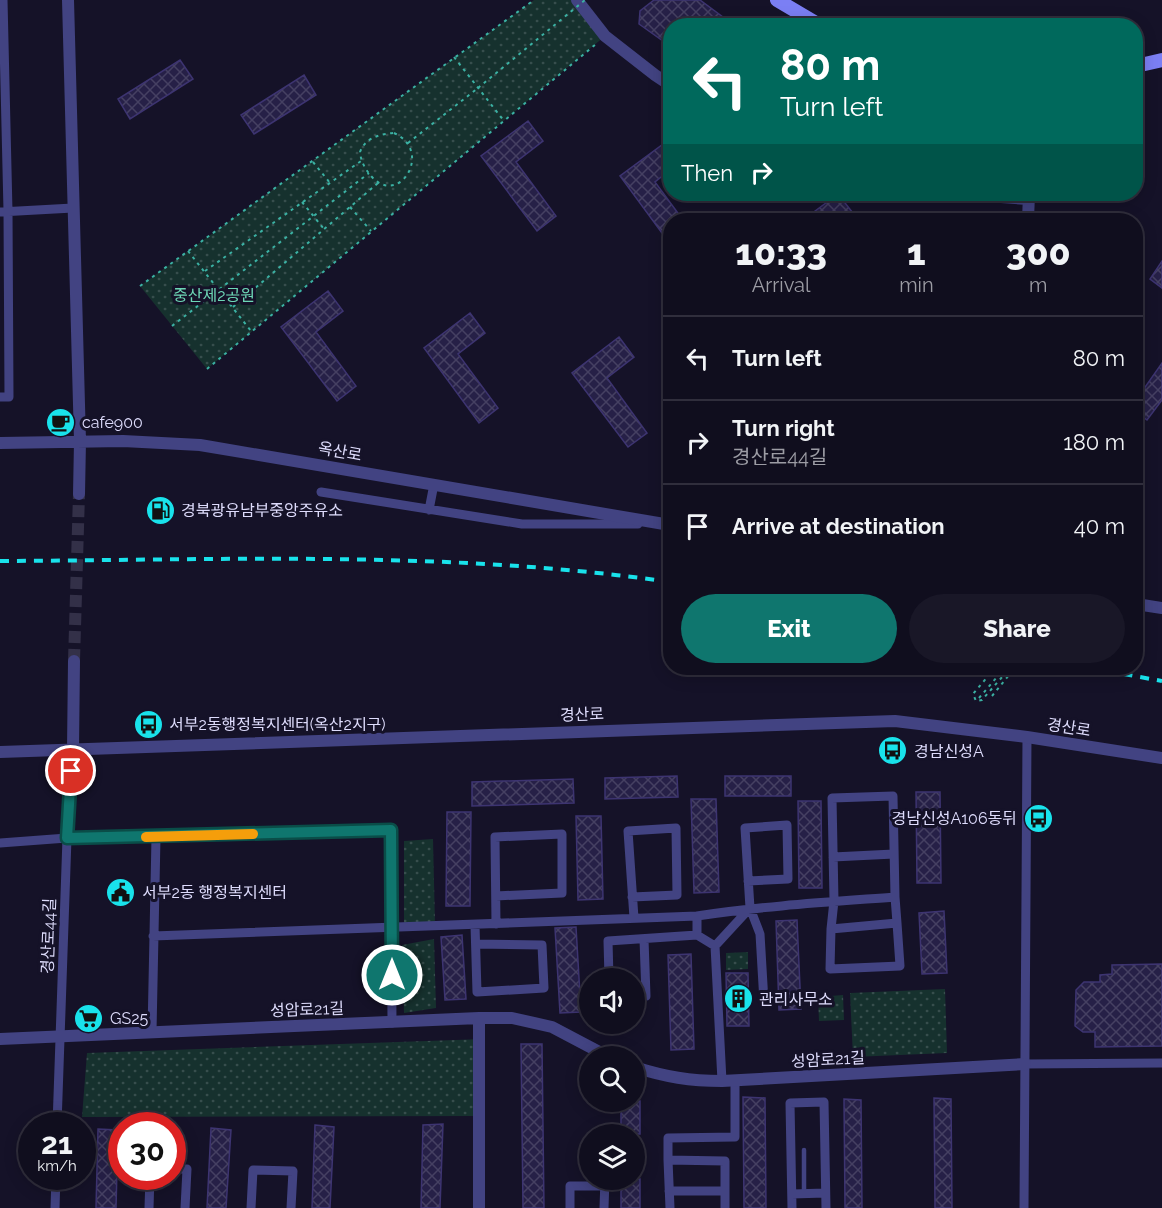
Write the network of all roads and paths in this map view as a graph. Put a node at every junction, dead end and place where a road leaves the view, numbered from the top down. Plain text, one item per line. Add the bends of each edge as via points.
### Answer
1 (3, 0) edge
2 (68, 0) edge
3 (534, 0) edge
4 (577, 0) edge
5 (585, 0) edge
6 (777, 0) edge
7 (807, 18) edge
8 (605, 36) junction
9 (2, 44) edge
10 (454, 57) junction
11 (1162, 60) edge
12 (1143, 64) edge
13 (663, 80) edge
14 (478, 88) junction
15 (2, 103) edge
16 (504, 121) junction
17 (408, 143) junction
18 (3, 161) edge
19 (312, 161) junction
20 (361, 161) junction
21 (369, 173) junction
22 (330, 183) junction
23 (378, 183) junction
24 (302, 202) junction
25 (350, 207) junction
26 (73, 208) junction
27 (4, 211) edge
28 (324, 230) junction
29 (371, 231) junction
30 (188, 251) junction
31 (205, 272) junction
32 (4, 286) edge
33 (140, 286) dead end
34 (219, 290) junction
35 (232, 308) junction
36 (172, 326) dead end
37 (251, 332) junction
38 (4, 340) edge
39 (207, 369) dead end
40 (0, 397) edge
41 (80, 441) junction
42 (0, 443) edge
43 (434, 484) junction
44 (321, 492) dead end
45 (79, 495) tunnel mouth
46 (429, 510) junction
47 (663, 523) edge
48 (663, 524) edge
49 (1143, 605) edge
50 (1162, 608) edge
51 (74, 661) tunnel mouth
52 (989, 675) edge
53 (997, 675) edge
54 (1004, 675) edge
55 (1009, 675) edge
56 (992, 696) dead end
57 (979, 698) dead end
58 (1027, 737) junction
59 (73, 749) junction
60 (0, 752) edge
61 (1162, 758) edge
62 (156, 837) junction
63 (67, 838) junction
64 (0, 843) edge
65 (894, 854) junction
66 (833, 857) junction
67 (748, 881) junction
68 (496, 896) junction
69 (632, 897) junction
70 (895, 897) junction
71 (834, 901) junction
72 (750, 908) junction
73 (697, 916) junction
74 (634, 918) junction
75 (897, 923) junction
76 (496, 924) junction
77 (475, 925) junction
78 (391, 928) junction
79 (831, 929) junction
80 (697, 935) junction
81 (153, 936) junction
82 (644, 939) junction
83 (476, 944) junction
84 (716, 946) junction
85 (609, 968) edge
86 (645, 996) edge
87 (764, 1002) dead end
88 (479, 1018) junction
89 (392, 1023) junction
90 (152, 1032) junction
91 (60, 1038) junction
92 (0, 1040) edge
93 (588, 1046) edge
94 (1162, 1063) edge
95 (1025, 1064) junction
96 (645, 1070) edge
97 (729, 1081) junction
98 (57, 1112) edge
99 (804, 1150) dead end
100 (668, 1160) junction
101 (186, 1169) edge
102 (579, 1185) edge
103 (186, 1188) edge
104 (56, 1190) edge
105 (150, 1190) edge
106 (186, 1190) edge
107 (605, 1190) edge
108 (669, 1191) junction
109 (724, 1191) junction
110 (825, 1193) junction
111 (792, 1194) junction
112 (804, 1194) junction
113 (55, 1208) edge
114 (149, 1208) edge
115 (185, 1208) edge
116 (251, 1208) edge
117 (291, 1208) edge
118 (478, 1208) edge
119 (570, 1208) edge
120 (604, 1208) edge
121 (670, 1208) edge
122 (725, 1208) edge
123 (792, 1208) edge
124 (826, 1208) edge
125 (1024, 1208) edge

1 - 9 street
2 - 26 street
3 - 10 path
4 - 8 street
5 - 14 path, bridge
6 - 7 main road
8 - 13 street
8 - 16 path
9 - 15 street
10 - 14 path
10 - 19 path
11 - 12 main road
14 - 16 path
14 - 17 path
15 - 18 street
16 - 29 path
17 - 20 path via 394,133 375,136 362,147
17 - 23 path via 413,161 409,171 394,185
18 - 27 street
19 - 22 path
19 - 30 path
20 - 21 path
20 - 22 path
21 - 23 path
21 - 34 path
22 - 24 path
23 - 25 path
24 - 28 path
24 - 31 path
25 - 28 path
25 - 29 path
26 - 27 street
26 - 41 street
27 - 32 street
28 - 35 path
29 - 37 path
30 - 31 path
30 - 33 path
31 - 34 path
32 - 38 street
34 - 35 path
34 - 36 path
35 - 37 path
37 - 39 path
38 - 40 street via 9,397
41 - 42 street, 옥산로
41 - 43 street, 옥산로 via 200,445
41 - 45 street
43 - 46 street
43 - 47 street, 옥산로
44 - 46 street
46 - 48 street via 522,524
49 - 50 street
51 - 59 street
52 - 54 path via 973,694 976,701 982,700
53 - 57 path
55 - 56 path
58 - 59 street, 경산로 via 895,721 862,721
58 - 61 street, 경산로
58 - 95 street
59 - 60 street, 경산로
59 - 63 street, 경산로44길
62 - 63 street
62 - 78 street via 391,830
62 - 81 street
63 - 64 street
63 - 91 street, 경산로44길
65 - 66 street
65 - 66 street via 893,796 832,798
65 - 70 street
66 - 71 street
67 - 67 street via 745,828 787,825 788,879
67 - 72 street
68 - 68 street via 495,837 562,834 562,893
68 - 76 street
69 - 69 street via 628,831 676,828 677,895
69 - 74 street
70 - 71 street
70 - 75 street
71 - 72 street
71 - 79 street
72 - 73 street
72 - 84 street
72 - 87 street via 760,934
73 - 74 street
73 - 80 street
74 - 76 street
75 - 79 street
75 - 79 street via 900,966 830,969
76 - 77 street
77 - 78 street
77 - 83 street
78 - 81 street
78 - 89 street
80 - 82 street
80 - 84 street
81 - 90 street
82 - 85 street via 608,941
82 - 86 street
83 - 83 street via 477,992 544,988 543,945
84 - 97 street
88 - 89 street, 성암로21길
88 - 93 street, 성암로21길 via 512,1018 552,1027
88 - 118 street
89 - 90 street, 성암로21길
90 - 91 street, 성암로21길
91 - 92 street, 성암로21길
91 - 98 street, 경산로44길
94 - 95 street
95 - 97 street, 성암로21길
95 - 125 street
96 - 97 street, 성암로21길 via 691,1081
97 - 100 street via 735,1137 668,1138
99 - 112 lane
100 - 108 street
100 - 109 street via 725,1161
101 - 103 street
102 - 119 street via 570,1186
104 - 113 street
105 - 114 street
106 - 115 street
107 - 120 street
108 - 109 street
108 - 121 street
109 - 122 street
110 - 111 street via 824,1102 790,1103
110 - 112 street
110 - 124 street
111 - 112 street
111 - 123 street
116 - 117 street via 253,1170 292,1171

